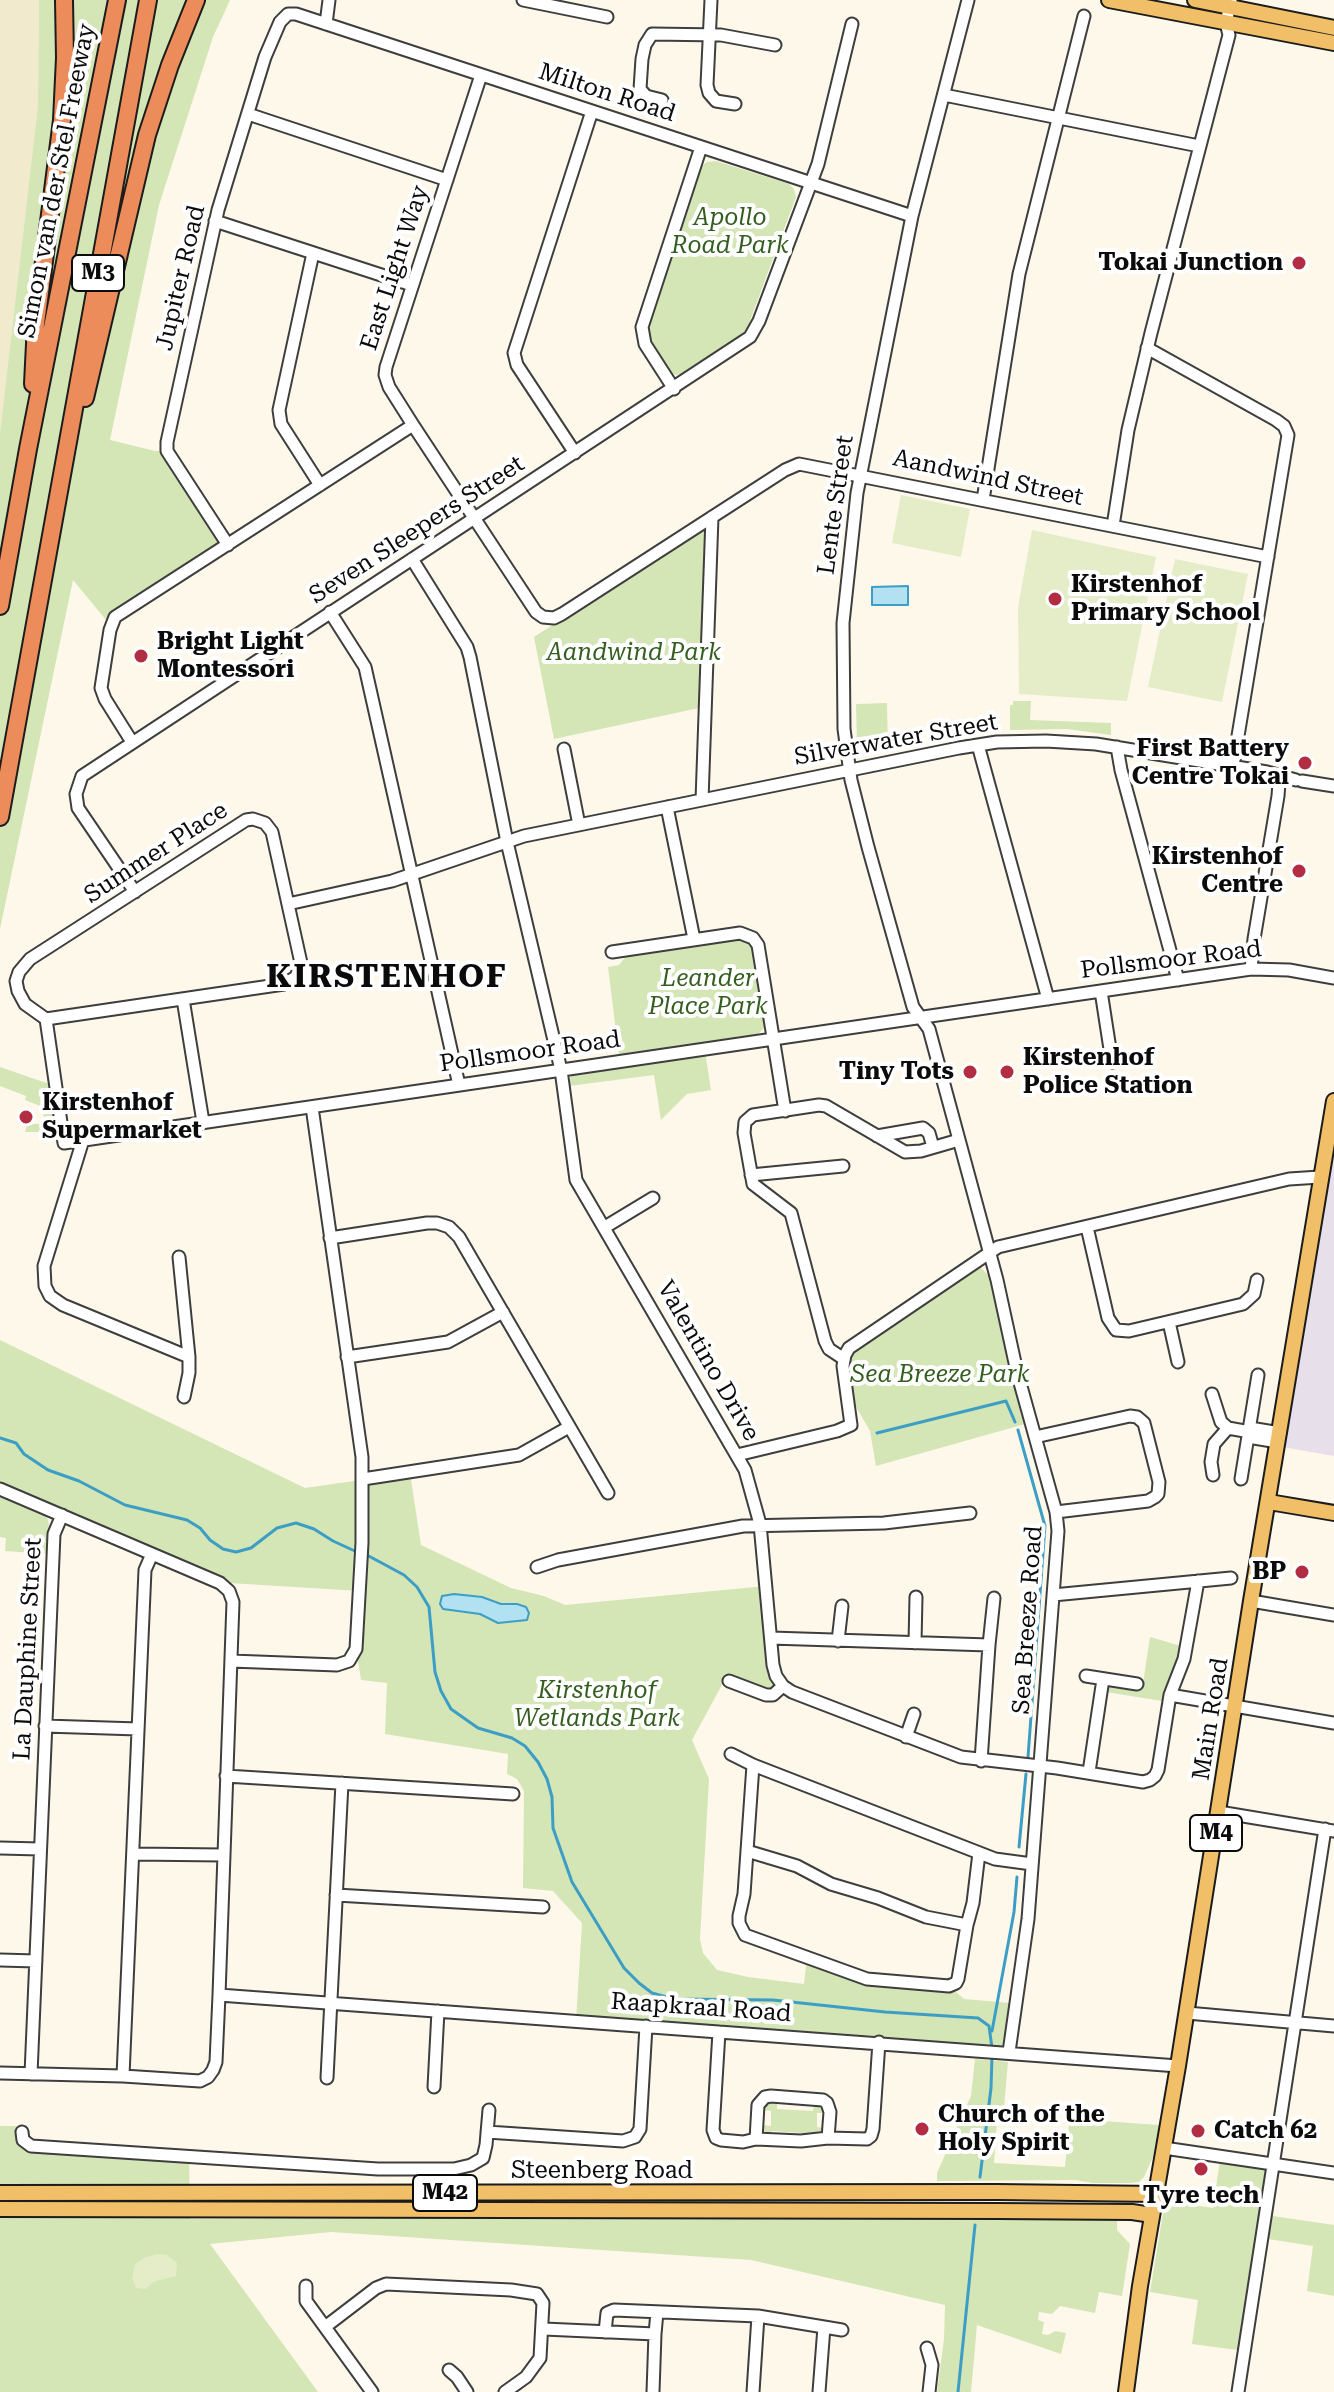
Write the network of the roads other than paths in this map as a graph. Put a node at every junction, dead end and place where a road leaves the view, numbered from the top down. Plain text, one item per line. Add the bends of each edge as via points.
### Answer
1 (64, 0) edge
2 (117, 0) edge
3 (148, 0) edge
4 (196, 0) edge
5 (329, 0) edge
6 (523, 0) edge
7 (711, 0) edge
8 (968, 0) edge
9 (1109, 0) edge
10 (1195, 0) edge
11 (558, 4) edge
12 (1238, 4) edge
13 (288, 14) joint
14 (1084, 16) dead end
15 (607, 17) dead end
16 (326, 24) junction
17 (852, 24) dead end
18 (1232, 27) junction
19 (1334, 28) edge
20 (710, 35) junction
21 (1334, 43) edge
22 (775, 45) dead end
23 (481, 75) junction
24 (944, 95) junction
25 (662, 100) dead end
26 (735, 104) dead end
27 (592, 111) junction
28 (248, 114) junction
29 (1058, 119) junction
30 (1199, 146) junction
31 (701, 147) junction
32 (447, 180) junction
33 (811, 182) junction
34 (912, 216) junction
35 (215, 221) junction
36 (313, 253) junction
37 (412, 285) junction
38 (1147, 348) junction
39 (674, 389) junction
40 (413, 425) junction
41 (28, 449) junction
42 (575, 453) junction
43 (62, 472) junction
44 (860, 475) junction
45 (320, 485) junction
46 (983, 500) junction
47 (712, 517) junction
48 (475, 518) junction
49 (1113, 526) junction
50 (228, 545) junction
51 (1268, 557) junction
52 (412, 559) junction
53 (0, 606) edge
54 (330, 612) junction
55 (549, 619) joint
56 (132, 742) junction
57 (978, 745) junction
58 (1117, 747) junction
59 (564, 749) dead end
60 (1233, 766) junction
61 (849, 769) junction
62 (1276, 776) junction
63 (1334, 786) edge
64 (702, 800) junction
65 (667, 807) junction
66 (0, 817) edge
67 (579, 825) junction
68 (507, 842) junction
69 (411, 875) junction
70 (135, 892) junction
71 (288, 904) junction
72 (694, 939) junction
73 (612, 952) dead end
74 (1251, 969) junction
75 (1334, 978) edge
76 (1178, 980) junction
77 (1101, 991) junction
78 (183, 999) junction
79 (1048, 999) junction
80 (919, 1017) junction
81 (46, 1019) junction
82 (774, 1039) junction
83 (1112, 1062) dead end
84 (561, 1070) junction
85 (459, 1085) junction
86 (1334, 1101) edge
87 (312, 1107) junction
88 (785, 1111) junction
89 (1332, 1120) edge
90 (203, 1122) junction
91 (877, 1136) junction
92 (83, 1140) junction
93 (959, 1140) junction
94 (933, 1147) junction
95 (843, 1166) dead end
96 (751, 1175) junction
97 (1320, 1177) junction
98 (653, 1198) dead end
99 (605, 1227) junction
100 (1087, 1227) junction
101 (330, 1238) junction
102 (989, 1252) junction
103 (179, 1257) dead end
104 (1257, 1280) dead end
105 (503, 1312) junction
106 (1169, 1322) junction
107 (189, 1357) junction
108 (347, 1357) junction
109 (844, 1359) junction
110 (1178, 1362) dead end
111 (1258, 1375) dead end
112 (1212, 1394) dead end
113 (184, 1397) dead end
114 (569, 1427) junction
115 (1228, 1428) junction
116 (1250, 1432) junction
117 (1035, 1437) junction
118 (1279, 1438) junction
119 (737, 1455) junction
120 (1213, 1475) dead end
121 (363, 1479) junction
122 (1241, 1479) dead end
123 (0, 1489) edge
124 (608, 1493) dead end
125 (1269, 1502) junction
126 (1056, 1512) junction
127 (970, 1513) dead end
128 (1334, 1513) edge
129 (62, 1515) junction
130 (760, 1524) junction
131 (152, 1554) junction
132 (537, 1567) dead end
133 (1231, 1578) dead end
134 (1198, 1581) junction
135 (1053, 1595) junction
136 (916, 1597) dead end
137 (994, 1598) dead end
138 (1251, 1601) junction
139 (842, 1606) dead end
140 (1334, 1615) edge
141 (771, 1638) junction
142 (838, 1641) junction
143 (915, 1643) junction
144 (989, 1645) junction
145 (231, 1661) junction
146 (1086, 1676) dead end
147 (1103, 1679) junction
148 (729, 1681) dead end
149 (1137, 1684) dead end
150 (783, 1686) junction
151 (1170, 1695) junction
152 (1236, 1707) junction
153 (914, 1714) dead end
154 (1334, 1723) edge
155 (45, 1726) junction
156 (138, 1729) junction
157 (906, 1737) junction
158 (731, 1754) dead end
159 (981, 1761) junction
160 (753, 1765) junction
161 (1040, 1766) junction
162 (1089, 1772) junction
163 (226, 1776) junction
164 (342, 1783) junction
165 (513, 1794) dead end
166 (1219, 1812) junction
167 (1330, 1830) edge
168 (0, 1848) edge
169 (40, 1849) junction
170 (747, 1851) junction
171 (979, 1853) junction
172 (133, 1854) junction
173 (223, 1855) junction
174 (1032, 1864) junction
175 (336, 1895) junction
176 (543, 1907) dead end
177 (967, 1925) junction
178 (0, 1960) edge
179 (36, 1961) junction
180 (219, 1995) junction
181 (330, 2003) junction
182 (438, 2011) junction
183 (1187, 2013) junction
184 (1294, 2022) junction
185 (646, 2026) junction
186 (1334, 2026) edge
187 (719, 2032) junction
188 (879, 2042) junction
189 (1005, 2052) junction
190 (1178, 2066) junction
191 (0, 2073) edge
192 (31, 2074) junction
193 (123, 2076) junction
194 (327, 2078) dead end
195 (434, 2087) dead end
196 (489, 2110) dead end
197 (22, 2132) dead end
198 (487, 2132) junction
199 (828, 2138) junction
200 (756, 2139) junction
201 (1164, 2148) junction
202 (1274, 2164) junction
203 (1334, 2173) edge
204 (0, 2193) edge
205 (1156, 2194) junction
206 (0, 2209) edge
207 (1152, 2215) junction
208 (306, 2286) dead end
209 (657, 2312) junction
210 (758, 2316) junction
211 (325, 2327) junction
212 (824, 2327) junction
213 (544, 2329) junction
214 (842, 2330) dead end
215 (605, 2332) junction
216 (655, 2334) junction
217 (927, 2348) dead end
218 (449, 2370) dead end
219 (520, 2388) edge
220 (372, 2392) edge
221 (467, 2392) edge
222 (505, 2392) edge
223 (653, 2392) edge
224 (753, 2392) edge
225 (819, 2392) edge
226 (929, 2392) edge
227 (1126, 2392) edge
228 (1238, 2392) edge

1 - 41 highway via 62,120 36,324
2 - 41 highway, Simon van der Stel Freeway / M3
3 - 43 highway, M3
4 - 43 highway via 147,135 82,412
5 - 16 street
6 - 11 street
7 - 20 street
8 - 24 street, Lente Street
9 - 18 main road
10 - 12 main road
11 - 15 street
12 - 18 street
12 - 19 main road
13 - 16 street, Milton Road
13 - 28 street, Jupiter Road via 269,47
14 - 29 street
16 - 23 street, Milton Road
17 - 33 street, Seven Sleepers Street
18 - 21 main road
18 - 30 street
20 - 22 street
20 - 25 street via 657,33 648,38 640,89
20 - 26 street via 709,93 716,101
23 - 27 street, Milton Road
23 - 32 street, East Light Way
24 - 29 street
24 - 34 street, Lente Street
27 - 31 street, Milton Road
27 - 42 street via 514,353
28 - 32 street
28 - 35 street, Jupiter Road
29 - 30 street
29 - 46 street via 1019,274
30 - 38 street
31 - 33 street, Milton Road
31 - 39 street via 642,327 645,344
32 - 37 street, East Light Way
33 - 34 street, Milton Road
33 - 39 street, Seven Sleepers Street via 756,329
34 - 44 street, Lente Street
35 - 36 street
35 - 50 street, Jupiter Road via 167,446
36 - 37 street
36 - 45 street via 279,410 281,424
37 - 40 street, East Light Way via 385,375
38 - 49 street
38 - 51 street via 1286,430
39 - 42 street, Seven Sleepers Street
40 - 45 street
40 - 48 street, East Light Way
41 - 53 highway, Simon van der Stel Freeway / M3
42 - 48 street, Seven Sleepers Street
43 - 66 highway, M3
44 - 46 street, Aandwind Street
44 - 47 street, Aandwind Street via 807,464 791,466
44 - 61 street, Lente Street via 843,639
45 - 50 street
46 - 49 street, Aandwind Street
47 - 55 street, Aandwind Street
47 - 64 street
48 - 52 street, Seven Sleepers Street
48 - 55 street, East Light Way via 536,612
49 - 51 street, Aandwind Street
50 - 56 street via 112,621 101,688
51 - 60 street
52 - 54 street, Seven Sleepers Street
52 - 68 street, Valentino Drive via 467,647
54 - 56 street, Seven Sleepers Street
54 - 69 street via 365,667
56 - 70 street, Seven Sleepers Street via 82,776 76,803
57 - 58 street, Silverwater Street via 1046,741
57 - 61 street, Silverwater Street
57 - 79 street
58 - 60 street, Silverwater Street
58 - 76 street
59 - 67 street
60 - 62 street, Silverwater Street
61 - 64 street, Silverwater Street
61 - 80 street, Lente Street
62 - 63 street, Silverwater Street
62 - 74 street via 1278,796
64 - 65 street, Silverwater Street
65 - 67 street, Silverwater Street
65 - 72 street
67 - 68 street, Silverwater Street
68 - 69 street, Silverwater Street
68 - 84 street, Valentino Drive
69 - 71 street, Silverwater Street
69 - 85 street
70 - 71 street, Summer Place via 253,819 272,832
70 - 81 street, Summer Place via 22,967 18,991 25,1004
71 - 78 street, Summer Place via 301,963 296,977 284,984
72 - 73 street
72 - 82 street via 740,933 753,938
74 - 75 street, Pollsmoor Road
74 - 76 street, Pollsmoor Road
76 - 77 street, Pollsmoor Road
77 - 79 street, Pollsmoor Road
77 - 83 street
78 - 81 street, Summer Place
78 - 90 street
79 - 80 street, Pollsmoor Road
80 - 82 street, Pollsmoor Road
80 - 93 street, Sea Breeze Road via 929,1029
81 - 92 street, Pollsmoor Road via 64,1143
82 - 84 street, Pollsmoor Road
82 - 88 street
84 - 85 street, Pollsmoor Road
84 - 99 street, Valentino Drive via 576,1180
85 - 87 street, Pollsmoor Road
86 - 89 main road, Main Road / M4
87 - 90 street, Pollsmoor Road
87 - 101 street
88 - 91 street via 823,1105
88 - 96 street via 753,1115 745,1122
89 - 97 main road, Main Road / M4
90 - 92 street, Pollsmoor Road
91 - 94 street via 905,1152
91 - 94 street via 923,1128
92 - 107 street via 44,1266 45,1286 63,1305
93 - 94 street
93 - 102 street, Sea Breeze Road
95 - 96 street
96 - 109 street via 756,1188 791,1213 825,1341
97 - 100 street via 1289,1179
97 - 118 main road, Main Road / M4
98 - 99 street
99 - 119 street, Valentino Drive
100 - 102 street
100 - 106 street via 1111,1325 1126,1332
101 - 105 street via 443,1224 459,1237
101 - 108 street
102 - 109 street via 855,1343
102 - 117 street, Sea Breeze Road
103 - 107 street
104 - 106 street via 1254,1294 1243,1304
105 - 108 street via 448,1342
105 - 114 street
106 - 110 street
107 - 113 street
108 - 121 street
109 - 119 street via 851,1425
111 - 116 street
112 - 115 street
114 - 121 street via 519,1455
114 - 124 street
115 - 116 street
115 - 120 street via 1214,1444
116 - 118 street via 1254,1438
116 - 122 street
117 - 126 street, Sea Breeze Road
117 - 126 street via 1125,1416 1144,1423 1158,1494 1148,1501
118 - 125 main road, Main Road / M4
119 - 130 street, Valentino Drive
121 - 145 street via 356,1649 349,1661
123 - 129 street
125 - 128 main road
125 - 138 main road, Main Road / M4
126 - 135 street, Sea Breeze Road
127 - 130 street via 884,1523
129 - 131 street
129 - 155 street, La Dauphine Street via 54,1534
130 - 132 street
130 - 141 street, Valentino Drive
131 - 145 street via 229,1591
131 - 156 street via 145,1570
133 - 134 street
134 - 135 street
134 - 151 street via 1184,1659
135 - 161 street, Sea Breeze Road
136 - 143 street
137 - 144 street
138 - 140 street
138 - 152 main road, Main Road / M4
139 - 142 street
141 - 142 street
141 - 150 street, Valentino Drive via 773,1665
142 - 143 street
143 - 144 street
144 - 159 street
145 - 163 street
146 - 147 street
147 - 149 street
147 - 162 street
148 - 150 street via 766,1695
150 - 157 street
151 - 152 street
151 - 162 street via 1153,1778 1143,1782
152 - 154 street
152 - 166 main road, Main Road / M4
153 - 157 street
155 - 156 street
155 - 169 street, La Dauphine Street
156 - 172 street
157 - 159 street
158 - 160 street
159 - 161 street
160 - 170 street
160 - 171 street
161 - 162 street
161 - 174 street, Sea Breeze Road
163 - 164 street
163 - 173 street
164 - 165 street
164 - 175 street
166 - 167 street
166 - 183 main road, Main Road / M4
167 - 184 street
168 - 169 street
169 - 179 street, La Dauphine Street
170 - 177 street via 926,1917
170 - 177 street via 739,1923 745,1935 867,1979 953,1984
171 - 174 street
171 - 177 street
172 - 173 street
172 - 193 street
173 - 180 street
174 - 189 street, Sea Breeze Road
175 - 176 street
175 - 181 street
178 - 179 street
179 - 192 street, La Dauphine Street
180 - 181 street, Raapkraal Road
180 - 193 street via 216,2062 208,2077 200,2081
181 - 182 street, Raapkraal Road
181 - 194 street
182 - 185 street, Raapkraal Road
182 - 195 street
183 - 184 street
183 - 190 main road, Main Road / M4
184 - 186 street
184 - 202 street
185 - 187 street, Raapkraal Road
185 - 198 street via 640,2129 635,2137 623,2141
187 - 188 street, Raapkraal Road
187 - 200 street via 713,2134 721,2140
188 - 189 street, Raapkraal Road
188 - 199 street via 872,2134 862,2140
189 - 190 street, Raapkraal Road
190 - 201 main road, Main Road / M4
191 - 192 street
192 - 193 street
196 - 198 street
197 - 198 street via 31,2146 378,2169 471,2165 483,2158
199 - 200 street
199 - 200 street via 830,2112 823,2100 771,2096 758,2105
201 - 202 street
201 - 205 main road, Main Road / M4
202 - 203 street
202 - 228 street
204 - 205 main road, Steenberg Road / M42
205 - 207 main road, Main Road / M4
206 - 207 main road, Steenberg Road / M42
207 - 227 main road, Main Road / M4
208 - 211 street via 306,2301
209 - 210 street
209 - 215 street via 611,2310
209 - 216 street
210 - 212 street
210 - 224 street
211 - 213 street via 376,2288 396,2283 537,2294 543,2303
211 - 220 street
212 - 214 street
212 - 225 street
213 - 215 street
213 - 219 street via 540,2358
215 - 216 street
216 - 223 street
217 - 226 street via 932,2365
218 - 221 street
219 - 222 street

